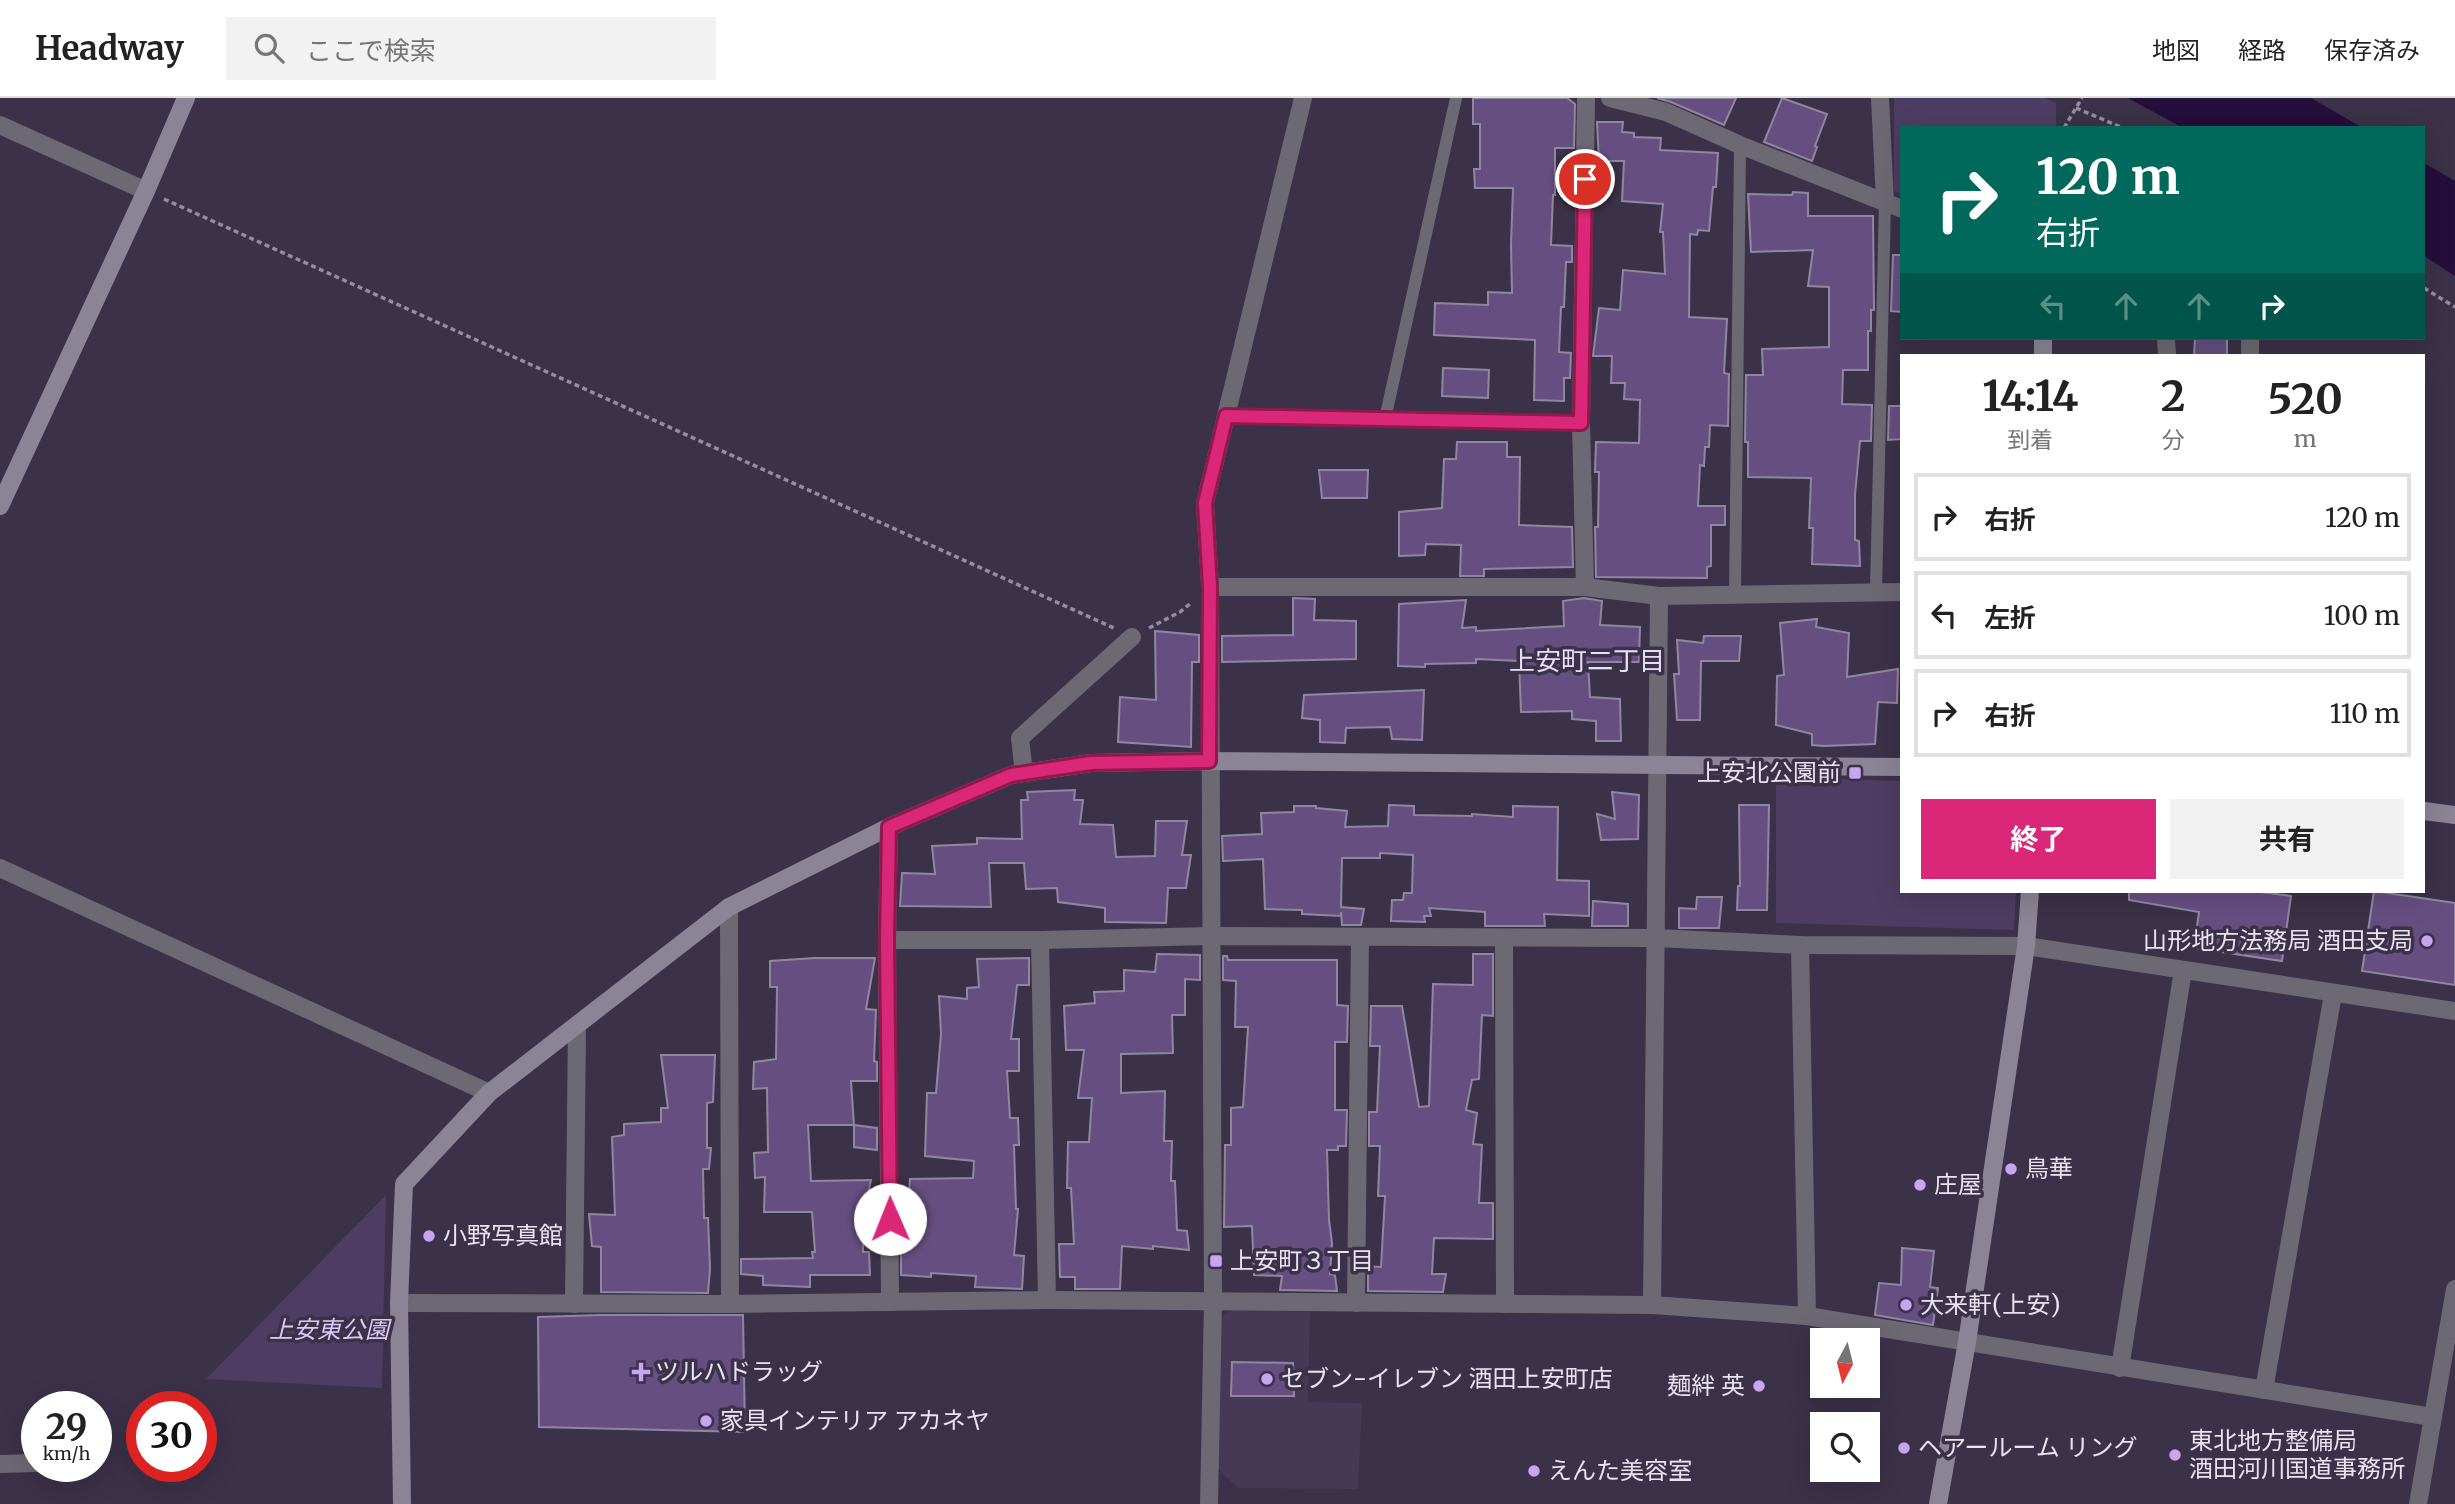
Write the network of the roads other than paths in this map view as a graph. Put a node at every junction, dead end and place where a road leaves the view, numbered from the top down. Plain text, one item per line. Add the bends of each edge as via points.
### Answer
1 (186, 98) edge
2 (1303, 98) edge
3 (1457, 98) edge
4 (1586, 98) edge
5 (1609, 98) edge
6 (1881, 98) edge
7 (1668, 105) edge
8 (0, 125) edge
9 (1740, 145) junction
10 (146, 191) junction
11 (1885, 202) junction
12 (1900, 208) edge
13 (1226, 416) junction
14 (1385, 419) junction
15 (1581, 423) junction
16 (0, 506) edge
17 (1210, 587) junction
18 (1585, 587) junction
19 (1876, 592) junction
20 (1900, 592) edge
21 (1735, 594) junction
22 (1659, 596) junction
23 (1132, 636) road end
24 (1209, 761) junction
25 (1658, 765) junction
26 (1900, 767) edge
27 (1024, 773) junction
28 (2425, 811) edge
29 (2455, 815) edge
30 (889, 827) junction
31 (0, 868) edge
32 (2030, 893) edge
33 (729, 907) junction
34 (1211, 936) junction
35 (1360, 937) junction
36 (1657, 938) junction
37 (1504, 939) junction
38 (887, 940) junction
39 (1040, 940) junction
40 (1800, 945) junction
41 (2026, 946) junction
42 (2183, 970) junction
43 (2333, 994) junction
44 (2455, 1012) edge
45 (577, 1025) junction
46 (489, 1093) junction
47 (2455, 1289) edge
48 (1047, 1300) junction
49 (890, 1302) junction
50 (399, 1303) junction
51 (1213, 1303) junction
52 (1356, 1303) junction
53 (574, 1304) junction
54 (730, 1304) junction
55 (1505, 1304) junction
56 (1652, 1305) junction
57 (1807, 1316) junction
58 (1967, 1342) junction
59 (2120, 1367) junction
60 (2264, 1390) junction
61 (2432, 1417) junction
62 (21, 1463) edge
63 (0, 1464) edge
64 (402, 1504) edge
65 (1209, 1504) edge
66 (1938, 1504) edge
67 (2418, 1504) edge

1 - 10 street
2 - 13 street
3 - 14 lane
4 - 15 street
5 - 7 street
6 - 11 street
7 - 9 street
8 - 10 street
9 - 11 street
9 - 21 lane
10 - 16 street
11 - 12 street
11 - 19 lane
13 - 14 lane
13 - 17 street via 1205,503
14 - 15 lane
15 - 18 street
17 - 18 street
17 - 24 street
18 - 22 street
19 - 20 street
19 - 21 street
21 - 22 street
22 - 25 street
23 - 27 street via 1020,738
24 - 25 street
24 - 27 street via 1091,763
24 - 34 street
25 - 26 street
25 - 36 street
27 - 30 street
28 - 29 street
30 - 33 street
30 - 38 street
31 - 46 street
32 - 41 street
33 - 45 street
33 - 54 street
34 - 35 street
34 - 39 street
34 - 51 street
35 - 37 street
35 - 52 street
36 - 37 street
36 - 40 street
36 - 56 street
37 - 55 street
38 - 39 street
38 - 49 street
39 - 48 street
40 - 41 street
40 - 57 street
41 - 42 street
41 - 58 street
42 - 43 street
42 - 59 street
43 - 44 street
43 - 60 street
45 - 46 street
45 - 53 street
46 - 50 street via 404,1184
47 - 61 street
48 - 49 street
48 - 51 street
49 - 54 street
50 - 53 street
50 - 64 street
51 - 52 street
51 - 65 street
52 - 55 street
53 - 54 street
55 - 56 street
56 - 57 street
57 - 58 street
58 - 59 street
58 - 66 street
59 - 60 street
60 - 61 street
61 - 67 street
62 - 63 street

